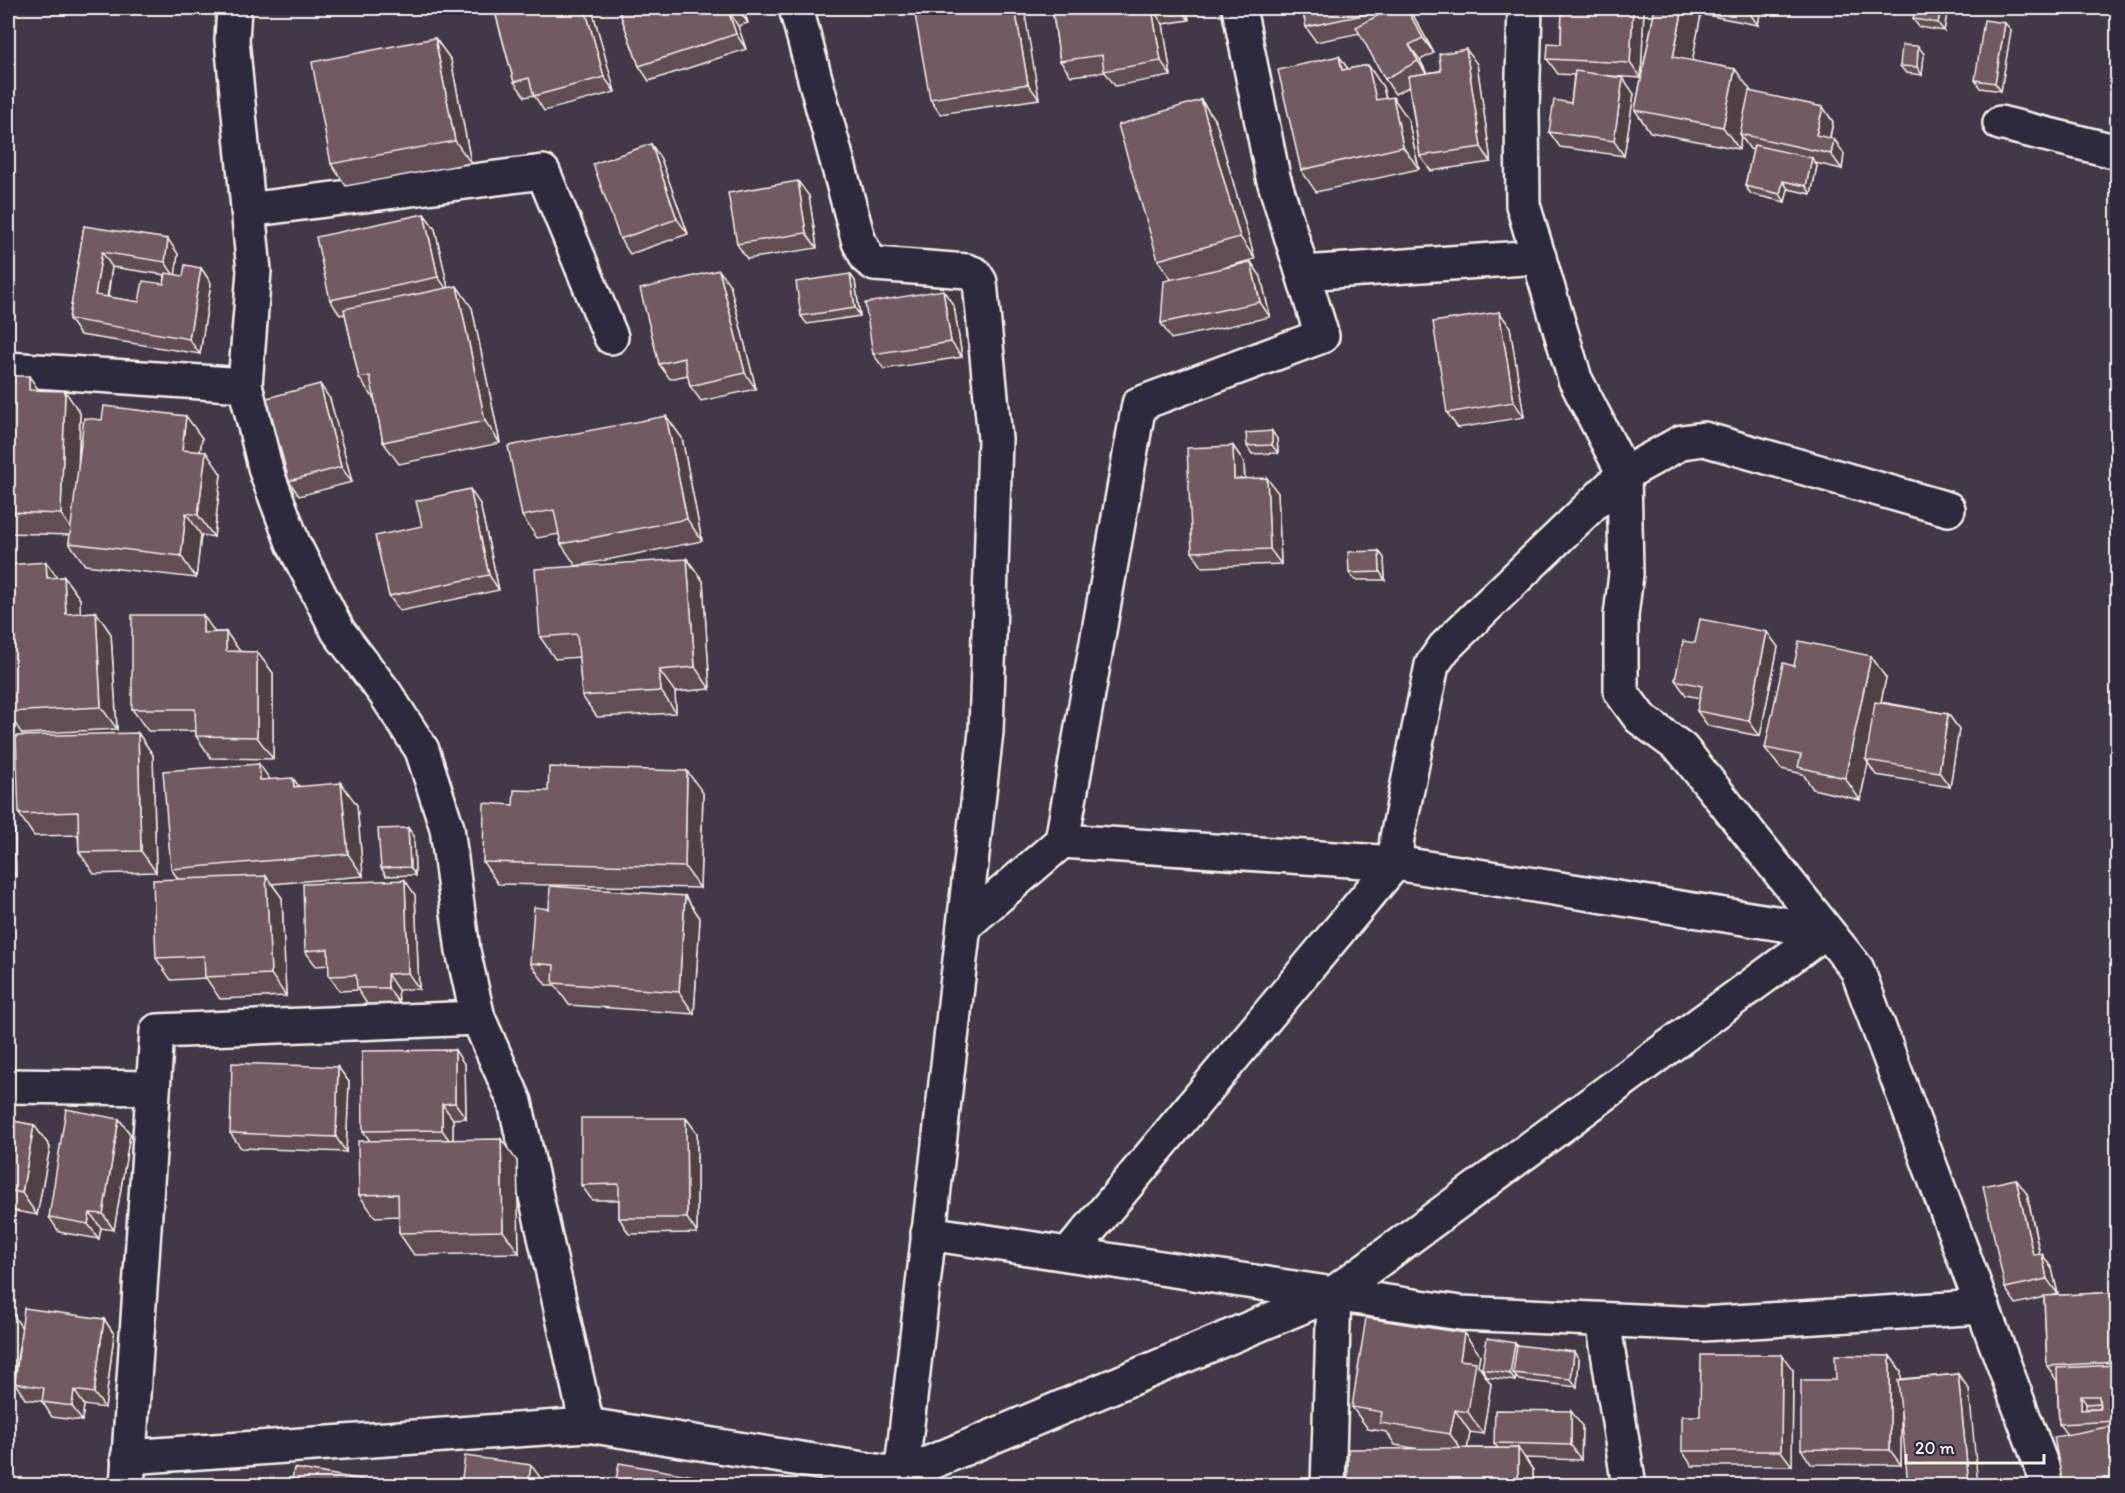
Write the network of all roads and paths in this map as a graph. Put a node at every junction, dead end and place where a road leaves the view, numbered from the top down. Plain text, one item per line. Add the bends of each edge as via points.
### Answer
1 (234, 8) edge
2 (796, 8) edge
3 (1239, 8) edge
4 (1525, 8) edge
5 (2000, 123) dead end
6 (2118, 152) edge
7 (248, 210) junction
8 (1539, 257) junction
9 (1303, 273) junction
10 (611, 337) dead end
11 (8, 369) edge
12 (245, 385) junction
13 (1624, 474) junction
14 (1948, 509) dead end
15 (1062, 841) junction
16 (1395, 863) junction
17 (963, 926) junction
18 (1826, 931) junction
19 (478, 1018) junction
20 (8, 1086) edge
21 (153, 1088) junction
22 (928, 1233) junction
23 (1069, 1254) junction
24 (1334, 1293) junction
25 (1983, 1307) junction
26 (1603, 1320) junction
27 (587, 1425) junction
28 (128, 1471) edge
29 (901, 1480) edge
30 (932, 1485) edge
31 (1328, 1485) edge
32 (1629, 1485) edge
33 (2049, 1485) edge

1 - 7 street via 232,40
2 - 17 street via 859,242 868,260 875,264 967,271 980,282 995,439 986,732
3 - 9 street via 1273,177
4 - 8 street via 1524,205
5 - 6 street
7 - 10 street via 543,172
7 - 12 street via 254,271
8 - 9 street
8 - 13 street via 1575,379
9 - 15 street via 1322,336 1139,404
11 - 12 street
12 - 19 street via 266,471 292,543 338,631 422,750 447,828 462,942
13 - 14 street via 1682,442 1704,439
13 - 16 street via 1457,635 1432,665
13 - 18 street via 1626,574 1621,616 1621,692 1640,718 1682,749
15 - 16 street
15 - 17 street
16 - 18 street
16 - 23 street
17 - 22 street
18 - 24 street
18 - 25 street via 1857,969
19 - 21 street via 157,1031
19 - 27 street via 515,1102
20 - 21 street
21 - 28 street
22 - 23 street
22 - 29 street
23 - 24 street
24 - 26 street via 1460,1312
24 - 29 street
24 - 31 street
25 - 26 street via 1702,1324
25 - 33 street
26 - 32 street
27 - 28 street
27 - 29 street
29 - 30 street

